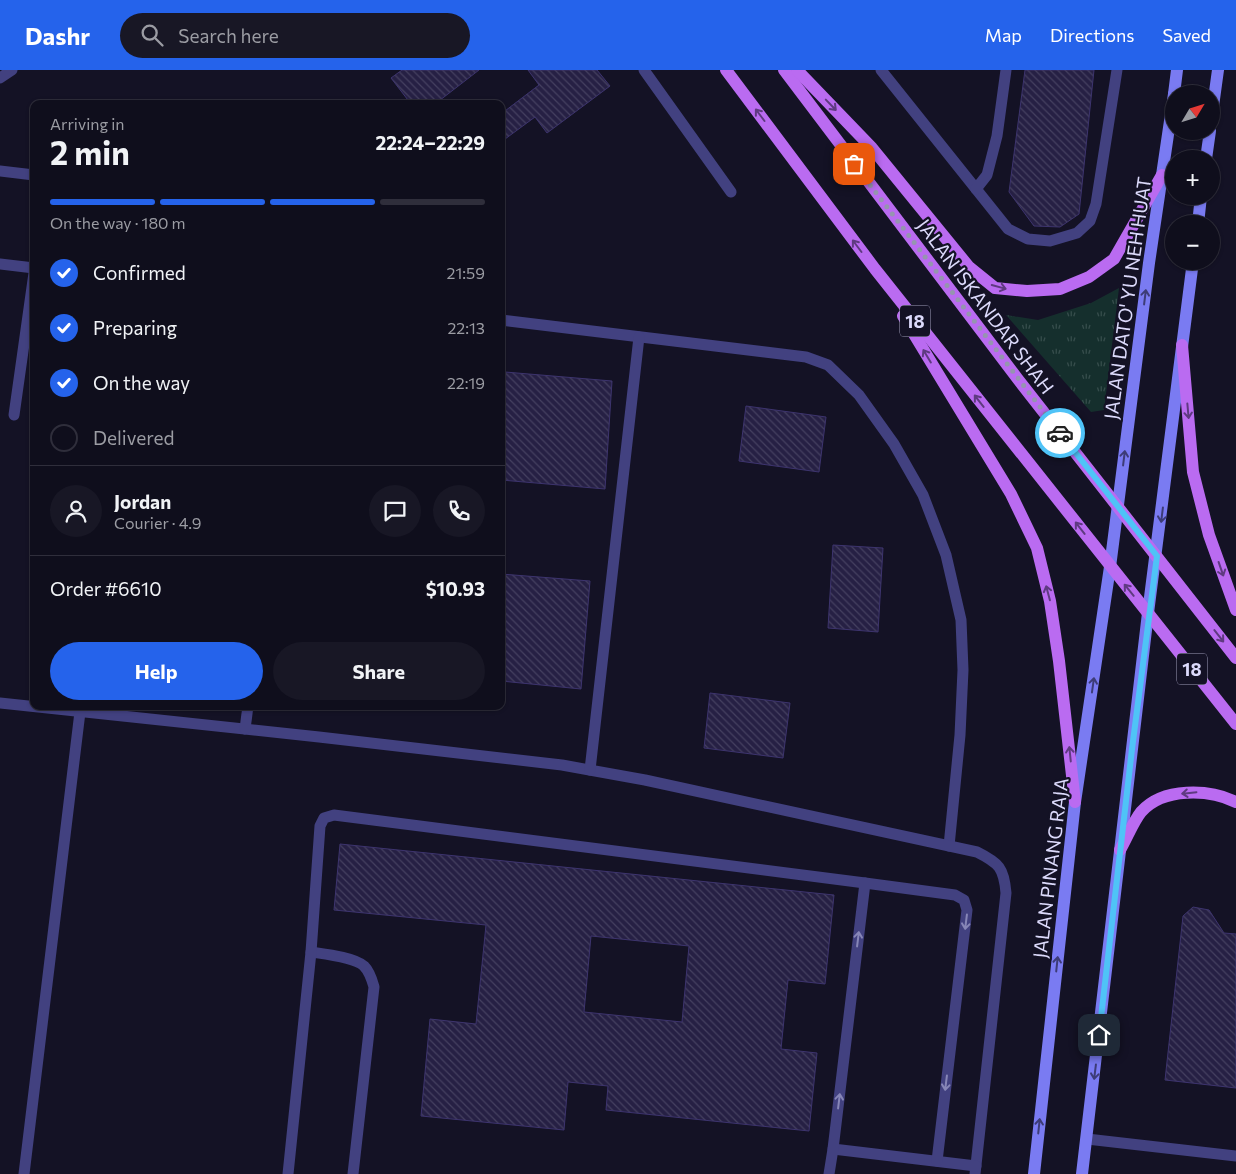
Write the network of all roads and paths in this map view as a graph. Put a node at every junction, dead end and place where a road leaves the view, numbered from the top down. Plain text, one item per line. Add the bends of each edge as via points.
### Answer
1 (12, 70) edge
2 (644, 70) edge
3 (726, 70) edge
4 (784, 70) edge
5 (797, 70) edge
6 (881, 70) edge
7 (1006, 70) edge
8 (1117, 70) edge
9 (1177, 70) edge
10 (1218, 70) edge
11 (1228, 70) edge
12 (0, 78) edge
13 (1175, 85) edge
14 (1216, 85) edge
15 (1220, 85) edge
16 (1167, 140) edge
17 (0, 171) edge
18 (30, 175) edge
19 (1162, 175) junction
20 (976, 188) junction
21 (731, 192) dead end
22 (0, 264) edge
23 (30, 268) edge
24 (875, 269) junction
25 (1192, 270) edge
26 (30, 302) edge
27 (505, 320) edge
28 (639, 337) junction
29 (1182, 345) junction
30 (14, 415) dead end
31 (1118, 506) junction
32 (1157, 556) junction
33 (1110, 567) junction
34 (1236, 610) edge
35 (1148, 613) junction
36 (1236, 658) edge
37 (0, 703) edge
38 (30, 706) edge
39 (62, 710) edge
40 (247, 710) edge
41 (80, 712) junction
42 (1236, 724) edge
43 (245, 729) junction
44 (590, 770) junction
45 (1075, 802) junction
46 (1236, 802) edge
47 (949, 846) junction
48 (1120, 850) junction
49 (865, 883) junction
50 (311, 952) junction
51 (1087, 1138) junction
52 (833, 1149) junction
53 (1236, 1156) edge
54 (937, 1161) junction
55 (975, 1170) edge
56 (24, 1174) edge
57 (288, 1174) edge
58 (353, 1174) edge
59 (829, 1174) edge
60 (1034, 1174) edge
61 (1082, 1174) edge

1 - 12 lane
2 - 21 lane
24 -> 3 main road, 18
4 - 31 main road, JALAN ISKANDAR SHAH / 18 via 1011,371
5 -> 19 main road via 872,148 969,267 995,288 1027,291 1060,289 1089,277 1114,258
6 - 20 lane
7 - 20 lane via 997,136 987,175
8 - 20 lane via 1096,204 1090,221 1077,233 1050,241 1028,239 1008,229
9 - 13 main road, JALAN DATO' YU NEH HUAT
10 - 14 main road
11 - 15 main road
16 - 19 main road, JALAN DATO' YU NEH HUAT
17 - 18 lane
31 -> 19 main road, JALAN DATO' YU NEH HUAT
22 - 23 lane
33 -> 24 main road, 18
45 -> 24 main road via 1052,610 1036,548 1011,494
25 - 29 main road
26 - 30 lane
27 - 28 lane
28 - 44 lane
28 - 47 lane via 806,357 828,365 859,395 894,444 923,495 946,555 961,620 960,735
29 -> 32 main road
29 -> 34 main road via 1193,472 1209,535
31 - 32 main road, JALAN ISKANDAR SHAH / 18
31 - 33 main road, JALAN DATO' YU NEH HUAT
32 - 35 main road
32 -> 36 main road, JALAN ISKANDAR SHAH / 18
35 -> 33 main road, 18
45 -> 33 main road, JALAN PINANG RAJA
35 - 42 main road, 18
35 - 48 main road
37 - 38 lane
39 - 41 lane
40 - 43 lane
41 - 43 lane
41 - 56 lane
43 - 44 lane
44 - 47 lane
60 -> 45 main road, JALAN PINANG RAJA
46 -> 48 main road via 1209,793 1191,792 1155,802 1141,812
47 - 55 lane via 977,852 994,860 1005,876 1006,893
48 -> 51 main road
49 - 50 lane via 334,815 324,818 320,826
52 -> 49 lane
49 -> 54 lane via 955,895 964,900 967,910
50 - 57 lane
50 - 58 lane via 356,961 371,976 374,988
51 - 53 lane
51 - 61 main road
52 - 54 lane
52 - 59 lane
54 - 55 lane

